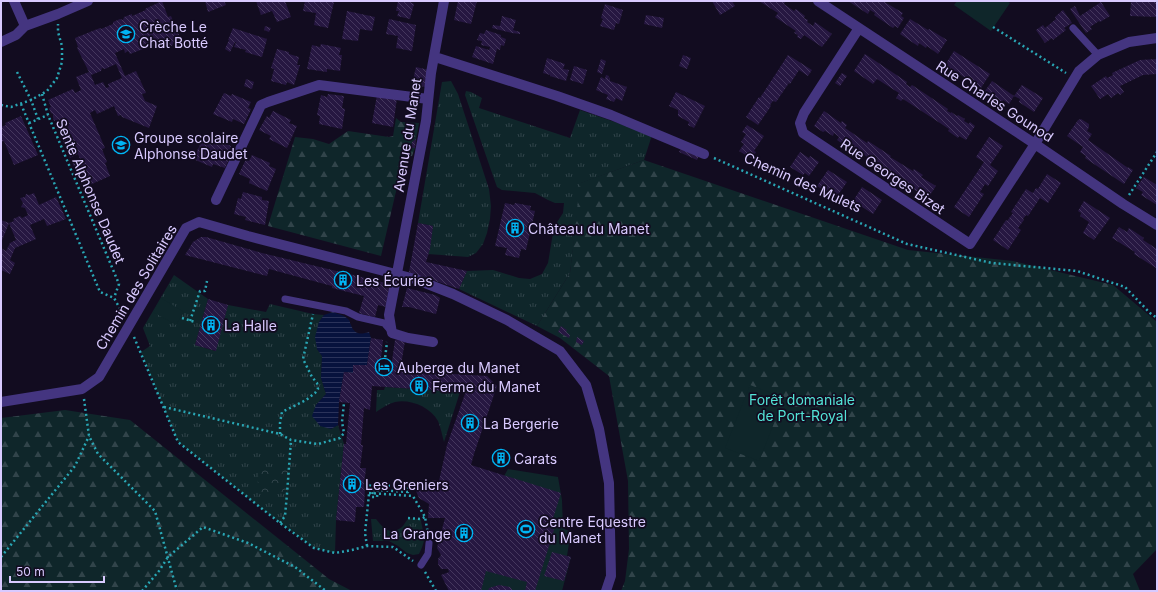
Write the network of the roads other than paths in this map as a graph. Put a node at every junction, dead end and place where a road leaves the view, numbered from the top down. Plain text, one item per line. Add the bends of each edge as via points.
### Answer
1 (14, 1) edge
2 (88, 1) edge
3 (444, 1) edge
4 (818, 1) edge
5 (25, 26) junction
6 (859, 28) junction
7 (1073, 28) dead end
8 (1157, 38) edge
9 (1, 42) edge
10 (1098, 54) junction
11 (435, 56) junction
12 (428, 99) junction
13 (1035, 144) junction
14 (704, 154) road end
15 (216, 200) dead end
16 (1157, 225) edge
17 (397, 274) junction
18 (285, 299) dead end
19 (392, 333) junction
20 (432, 342) dead end
21 (1, 402) edge
22 (429, 543) road end
23 (421, 565) road end
24 (606, 591) edge

1 - 5 street
2 - 5 street
3 - 11 street, Avenue du Manet
4 - 6 street, Rue Charles Gounod
5 - 9 street via 16,35
6 - 13 street, Rue Charles Gounod
6 - 13 street, Rue Georges Bizet via 804,113 800,123 803,133 970,244
7 - 10 lane
8 - 10 street via 1129,42
10 - 13 street via 1074,78
11 - 12 street, Avenue du Manet
11 - 14 street via 611,115
12 - 15 street via 320,86 268,102 261,106
12 - 17 street, Avenue du Manet
13 - 16 street, Rue Charles Gounod
17 - 19 street, Avenue du Manet via 389,315
17 - 21 street, Chemin des Solitaires via 199,222 186,228 99,377 82,389
17 - 24 street, Chemin des Solitaires via 453,294 507,320 560,351 586,385 599,429 609,483 611,576
18 - 19 lane via 346,311 358,317 384,323
19 - 20 street
22 - 23 lane via 428,554

